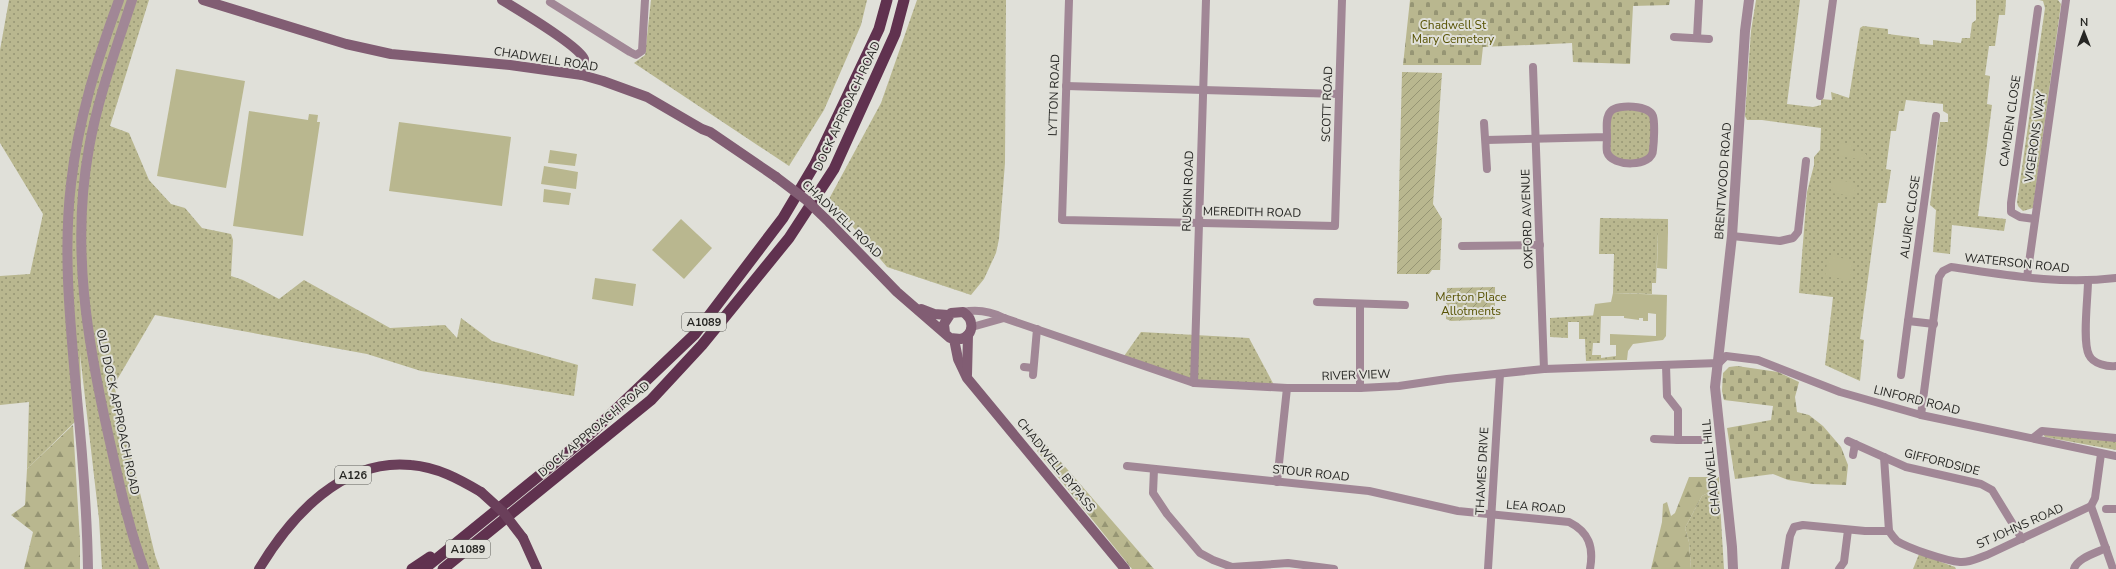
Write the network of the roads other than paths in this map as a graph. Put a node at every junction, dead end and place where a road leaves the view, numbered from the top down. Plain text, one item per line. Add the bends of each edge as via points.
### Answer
1 (119, 0) edge
2 (132, 0) edge
3 (203, 0) edge
4 (502, 0) edge
5 (645, 0) edge
6 (887, 0) edge
7 (904, 0) edge
8 (1069, 0) edge
9 (1206, 0) edge
10 (1342, 0) edge
11 (1699, 0) edge
12 (1749, 0) edge
13 (1833, 0) edge
14 (2066, 0) edge
15 (550, 2) dead end
16 (2038, 9) dead end
17 (1674, 38) dead end
18 (1697, 38) junction
19 (1709, 39) dead end
20 (1533, 67) dead end
21 (582, 75) junction
22 (1066, 86) junction
23 (1203, 90) junction
24 (1339, 94) junction
25 (1820, 96) dead end
26 (1936, 116) dead end
27 (1484, 123) dead end
28 (1607, 137) junction
29 (1536, 138) junction
30 (1486, 140) junction
31 (1806, 160) dead end
32 (1487, 169) dead end
33 (2035, 218) junction
34 (1084, 221) joint
35 (1199, 223) junction
36 (1323, 225) joint
37 (1732, 236) junction
38 (1540, 245) junction
39 (1462, 246) dead end
40 (2027, 277) junction
41 (2116, 278) edge
42 (2088, 281) junction
43 (1317, 302) dead end
44 (1360, 304) junction
45 (912, 305) junction
46 (1405, 305) dead end
47 (962, 312) junction
48 (948, 315) junction
49 (1004, 318) junction
50 (1908, 321) junction
51 (1934, 324) junction
52 (1037, 329) junction
53 (970, 331) junction
54 (945, 333) junction
55 (954, 339) junction
56 (1719, 363) junction
57 (1666, 365) junction
58 (2116, 366) edge
59 (1024, 367) dead end
60 (1544, 369) junction
61 (1500, 374) junction
62 (1901, 376) dead end
63 (967, 378) junction
64 (1194, 383) junction
65 (1287, 388) junction
66 (1360, 388) junction
67 (1921, 415) junction
68 (2033, 438) junction
69 (2116, 438) edge
70 (1654, 439) dead end
71 (1678, 440) junction
72 (1702, 440) dead end
73 (2101, 454) junction
74 (1853, 456) dead end
75 (2116, 456) edge
76 (1884, 457) junction
77 (1127, 465) dead end
78 (1154, 469) junction
79 (1277, 482) junction
80 (2092, 506) junction
81 (2106, 509) dead end
82 (2116, 509) edge
83 (1492, 515) junction
84 (492, 528) junction
85 (1848, 530) junction
86 (470, 531) junction
87 (1889, 532) junction
88 (2022, 539) junction
89 (2106, 548) junction
90 (88, 569) edge
91 (144, 569) edge
92 (259, 569) edge
93 (412, 569) edge
94 (424, 569) edge
95 (443, 569) edge
96 (449, 569) edge
97 (537, 569) edge
98 (1125, 569) edge
99 (1334, 569) edge
100 (1488, 569) edge
101 (1590, 569) edge
102 (1733, 569) edge
103 (1785, 569) edge
104 (1839, 569) edge
105 (2074, 569) edge
106 (2112, 569) edge

1 - 90 street via 96,66 77,138 67,242 68,295
2 - 91 street, OLD DOCK APPROACH ROAD via 105,84 89,148 82,199 80,255 96,380 129,524
3 - 21 main road, CHADWELL ROAD via 339,42 391,54 510,65
4 - 21 main road via 577,50 584,59
5 - 15 street via 642,51 636,55
6 - 86 highway, DOCK APPROACH ROAD / A1089 via 879,29 815,164 783,218 695,334 588,436
7 - 84 highway, DOCK APPROACH ROAD / A1089 via 895,34 834,169 789,238 702,346 651,400
8 - 22 street, LYTTON ROAD
9 - 23 street, RUSKIN ROAD
10 - 24 street, SCOTT ROAD
11 - 18 street
12 - 37 street, BRENTWOOD ROAD
13 - 25 street
14 - 33 street, VIGERONS WAY
16 - 33 street, CAMDEN CLOSE via 2011,203 2011,212
17 - 18 street
18 - 19 street
20 - 29 street, OXFORD AVENUE
21 - 45 main road, CHADWELL ROAD, bridge via 647,97 710,132 776,177 805,199
22 - 23 street
22 - 34 street, LYTTON ROAD via 1062,220
23 - 24 street
23 - 35 street, RUSKIN ROAD
24 - 36 street, SCOTT ROAD via 1335,226
26 - 50 street, ALURIC CLOSE
27 - 30 street
28 - 28 street via 1607,117 1612,110 1641,107 1653,116 1654,152 1645,162 1619,163 1611,159 1607,152
28 - 29 street
29 - 30 street
29 - 38 street, OXFORD AVENUE
30 - 32 street
31 - 37 street via 1798,232 1793,238 1780,241
33 - 40 street, VIGERONS WAY
34 - 35 street, MEREDITH ROAD
35 - 36 street, MEREDITH ROAD
35 - 64 street, RUSKIN ROAD
37 - 56 street, BRENTWOOD ROAD
38 - 39 street
38 - 60 street, OXFORD AVENUE
40 - 42 street, WATERSON ROAD
40 - 51 street, WATERSON ROAD via 1951,267 1943,271 1939,277
41 - 42 street, WATERSON ROAD
42 - 58 street via 2086,340 2089,356 2095,362
43 - 44 street
44 - 46 street
44 - 66 street
45 - 48 main road, CHADWELL ROAD via 934,314
45 - 54 main road, CHADWELL ROAD
47 - 48 main road
47 - 49 street, RIVER VIEW via 981,310 993,312
47 - 53 main road via 970,318
48 - 54 main road via 944,324
49 - 52 street, RIVER VIEW
49 - 53 street
50 - 51 street
50 - 62 street, ALURIC CLOSE
51 - 67 street, WATERSON ROAD
52 - 59 street via 1033,371
52 - 64 street, RIVER VIEW
53 - 55 main road via 961,339
53 - 63 main road
54 - 55 main road
55 - 63 main road, CHADWELL BYPASS via 958,359
56 - 57 street, RIVER VIEW
56 - 67 street, LINFORD ROAD via 1726,356 1758,360 1840,392
56 - 102 street, CHADWELL HILL via 1715,387
57 - 60 street, RIVER VIEW
57 - 71 street via 1667,396 1678,410
60 - 61 street, RIVER VIEW
61 - 66 street, RIVER VIEW
61 - 83 street, THAMES DRIVE
63 - 98 main road, CHADWELL BYPASS
64 - 65 street, RIVER VIEW
65 - 66 street, RIVER VIEW
65 - 79 street
67 - 68 street, LINFORD ROAD
68 - 69 street via 2042,431
68 - 73 street, LINFORD ROAD
70 - 71 street
71 - 72 street
73 - 75 street, LINFORD ROAD
73 - 80 street
74 - 76 street, GIFFORDSIDE via 1852,442
76 - 87 street
76 - 88 street, GIFFORDSIDE via 1906,467 1981,484 1992,490
77 - 78 street, STOUR ROAD
78 - 79 street, STOUR ROAD
78 - 99 street via 1153,493 1200,553 1232,566 1288,564
79 - 83 street, STOUR ROAD via 1369,491 1458,511
80 - 88 street, ST JOHNS ROAD
80 - 89 street
81 - 82 street
83 - 100 street, THAMES DRIVE
83 - 101 street, LEA ROAD via 1569,522 1580,527 1592,550
84 - 95 highway, DOCK APPROACH ROAD / A1089
84 - 96 highway
85 - 87 street
85 - 103 street via 1802,525 1794,527 1790,536
85 - 104 street via 1844,562
86 - 93 highway
86 - 94 highway, DOCK APPROACH ROAD / A1089
87 - 88 street, ST JOHNS ROAD via 1902,543 1960,562 1973,561
89 - 105 street via 2080,561
89 - 106 street
92 - 97 main road, A126, bridge via 283,534 320,496 344,479 370,468 398,464 424,467 450,475 481,492 503,512 523,538

